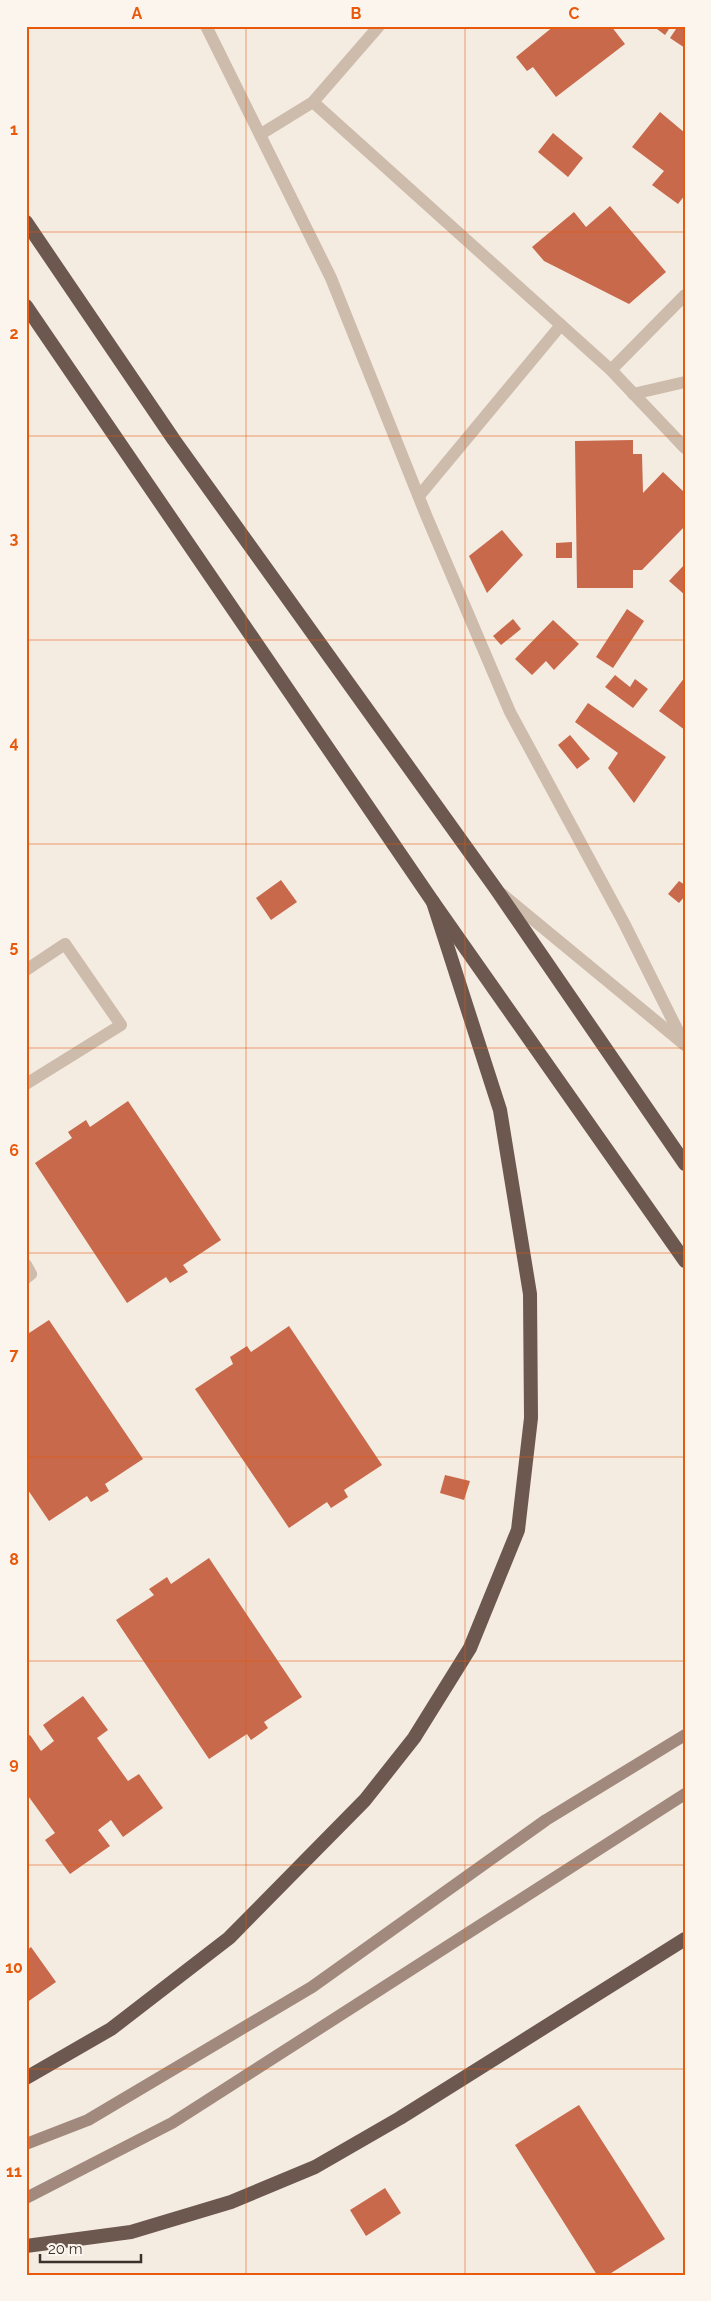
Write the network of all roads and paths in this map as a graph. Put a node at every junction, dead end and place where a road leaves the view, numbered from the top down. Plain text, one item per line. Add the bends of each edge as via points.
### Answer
1 (206, 26) edge
2 (379, 26) edge
3 (313, 102) junction
4 (261, 134) junction
5 (26, 222) edge
6 (685, 295) edge
7 (26, 306) edge
8 (561, 325) junction
9 (611, 370) junction
10 (685, 382) edge
11 (633, 394) junction
12 (685, 448) edge
13 (418, 496) junction
14 (496, 889) junction
15 (433, 902) junction
16 (26, 970) edge
17 (685, 1045) edge
18 (26, 1084) edge
19 (685, 1164) edge
20 (685, 1261) edge
21 (26, 1264) edge
22 (26, 1278) edge
23 (685, 1735) edge
24 (685, 1794) edge
25 (685, 1939) edge
26 (26, 2078) edge
27 (26, 2144) edge
28 (26, 2198) edge
29 (26, 2246) edge

1 - 4 street
2 - 3 street
3 - 4 street
3 - 8 street
4 - 13 street via 331,278
5 - 14 highway via 174,440
6 - 9 street
7 - 15 highway
8 - 9 street
8 - 13 street
9 - 11 street
10 - 11 street
11 - 12 street
13 - 17 street via 510,712 624,923
14 - 17 street
14 - 19 highway
15 - 20 highway
15 - 26 highway via 500,1110 530,1294 531,1418 518,1530 470,1648 414,1738 365,1800 229,1938 111,2029
16 - 18 street via 65,944 121,1025
21 - 22 street via 31,1274
23 - 27 main road via 546,1820 312,1987 88,2120
24 - 28 main road via 172,2123
25 - 29 highway via 400,2118 315,2167 231,2202 131,2232

